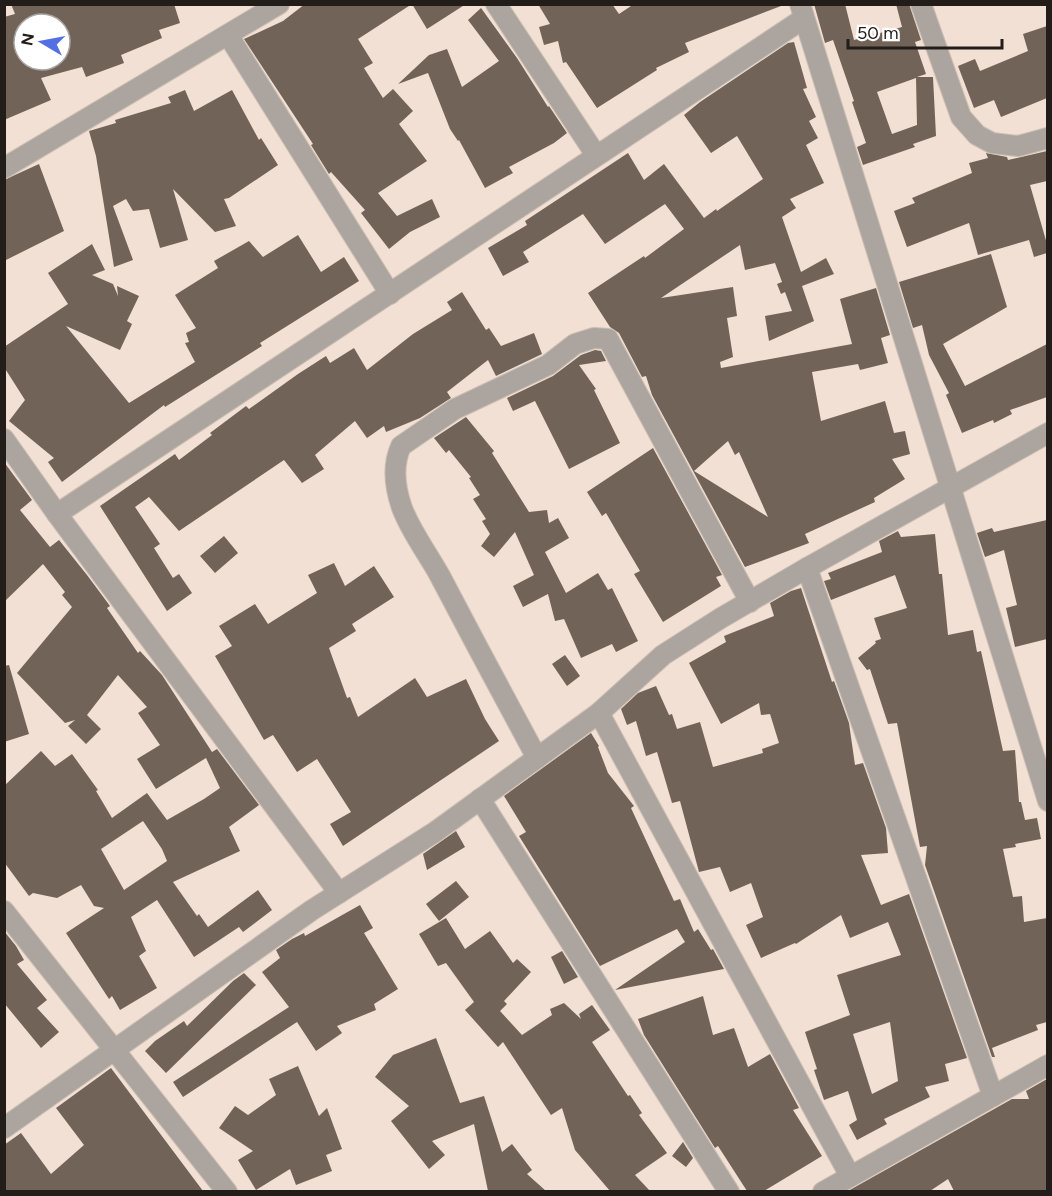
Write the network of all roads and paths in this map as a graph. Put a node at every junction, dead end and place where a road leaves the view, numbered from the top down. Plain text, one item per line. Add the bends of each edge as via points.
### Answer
1 (279, 4) edge
2 (496, 4) edge
3 (921, 4) edge
4 (801, 12) edge
5 (228, 34) junction
6 (1047, 138) edge
7 (596, 155) junction
8 (4, 168) edge
9 (390, 294) junction
10 (1047, 433) edge
11 (4, 439) edge
12 (951, 489) junction
13 (57, 514) junction
14 (807, 568) junction
15 (750, 602) junction
16 (599, 713) junction
17 (537, 758) junction
18 (480, 799) junction
19 (1047, 801) edge
20 (339, 893) junction
21 (4, 911) edge
22 (114, 1051) junction
23 (1047, 1065) edge
24 (993, 1096) junction
25 (4, 1128) edge
26 (850, 1176) junction
27 (227, 1191) edge
28 (729, 1191) edge
29 (823, 1191) edge

1 - 5 street
2 - 7 street
3 - 6 street via 961,117 977,135 992,143 1018,146
4 - 7 street
4 - 12 street
5 - 8 street
5 - 9 street
7 - 9 street
9 - 13 street
10 - 12 street
11 - 13 street
12 - 14 street
12 - 19 street
13 - 20 street
14 - 15 street
14 - 24 street
15 - 16 street via 663,655
15 - 17 street via 608,339 594,338 575,344 548,365 455,409 400,446 396,476 407,520
16 - 17 street
16 - 26 street
17 - 18 street
18 - 20 street
18 - 28 street
20 - 22 street
21 - 22 street
22 - 25 street
22 - 27 street
23 - 24 street
24 - 26 street
26 - 29 street

